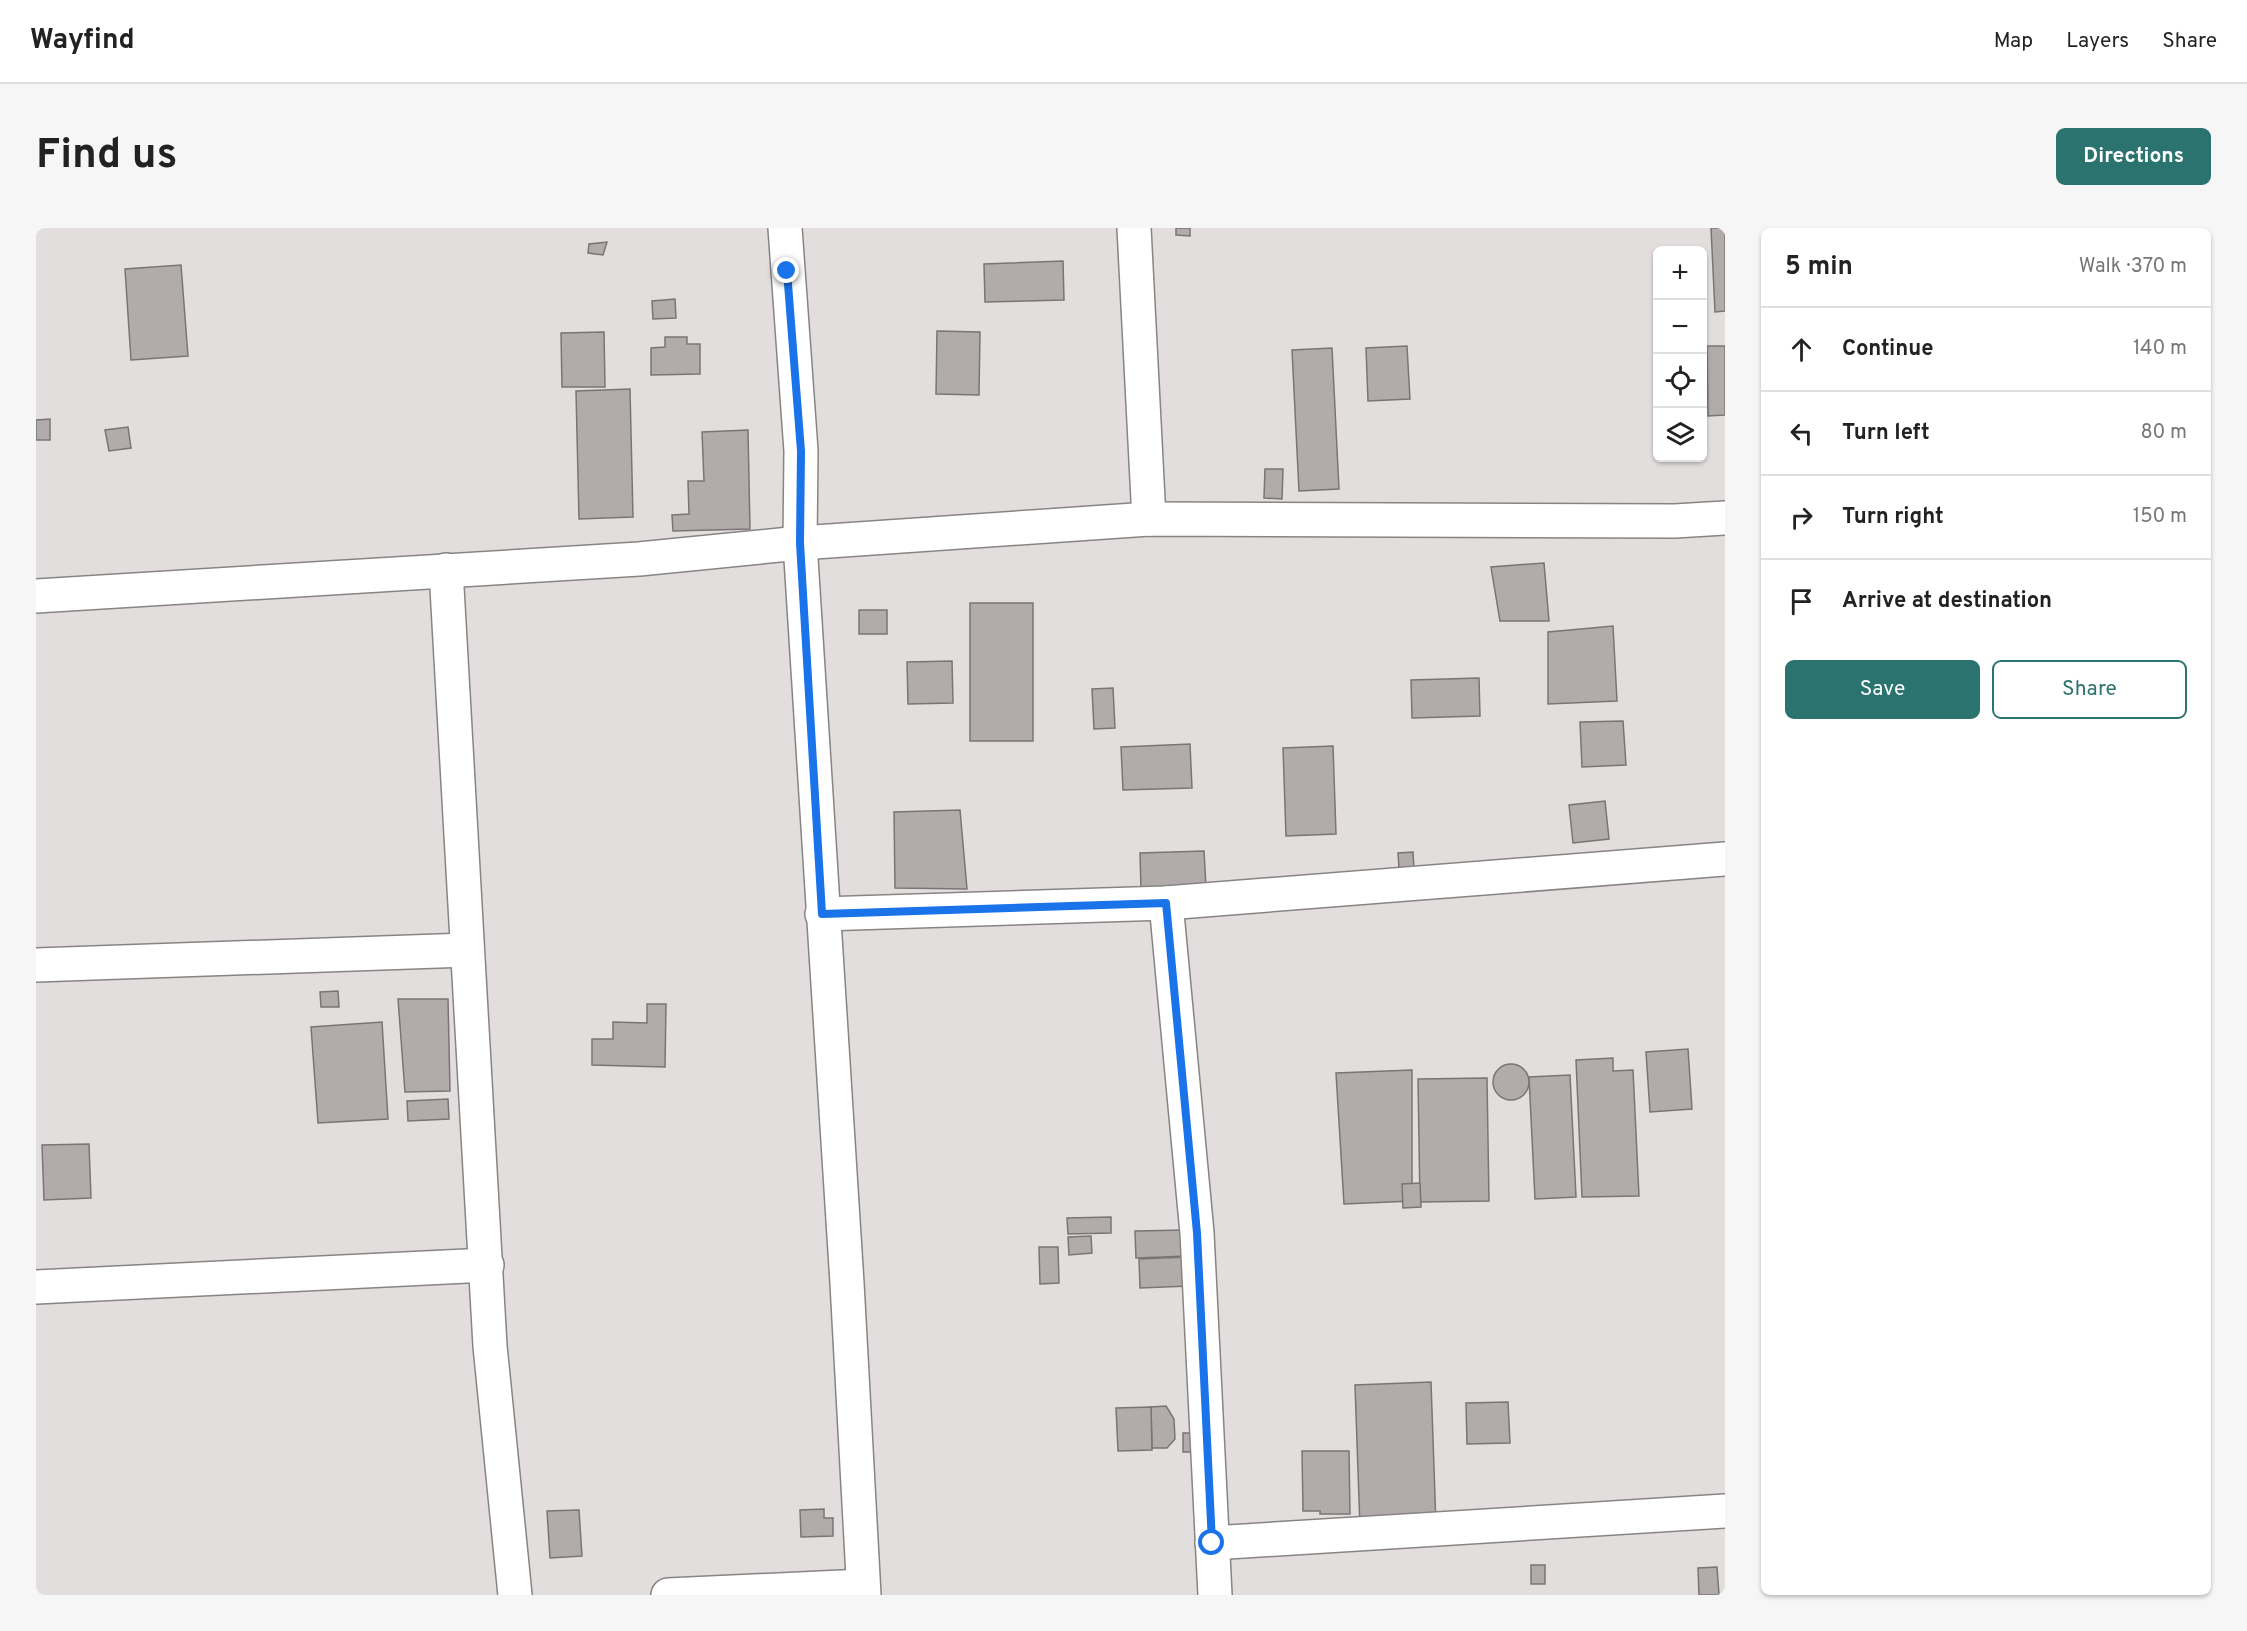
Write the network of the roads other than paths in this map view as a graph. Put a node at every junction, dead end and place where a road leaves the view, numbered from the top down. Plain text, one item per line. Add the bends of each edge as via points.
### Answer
1 (785, 228) edge
2 (1134, 228) edge
3 (1725, 518) edge
4 (1149, 519) junction
5 (800, 543) junction
6 (446, 570) junction
7 (36, 596) edge
8 (1725, 859) edge
9 (1166, 903) junction
10 (822, 914) junction
11 (467, 950) junction
12 (36, 965) edge
13 (487, 1265) junction
14 (36, 1287) edge
15 (1725, 1512) edge
16 (1212, 1543) junction
17 (863, 1591) edge
18 (515, 1595) edge
19 (668, 1595) edge
20 (1215, 1595) edge

1 - 5 street via 801,451
2 - 4 street
3 - 4 street
4 - 5 street
5 - 6 street via 639,559
5 - 10 street
6 - 7 street
6 - 11 street
8 - 9 street
9 - 10 street
9 - 16 street via 1197,1233
10 - 17 street
11 - 12 street
11 - 13 street
13 - 14 street
13 - 18 street via 490,1346
15 - 16 street
16 - 20 street
17 - 19 street

